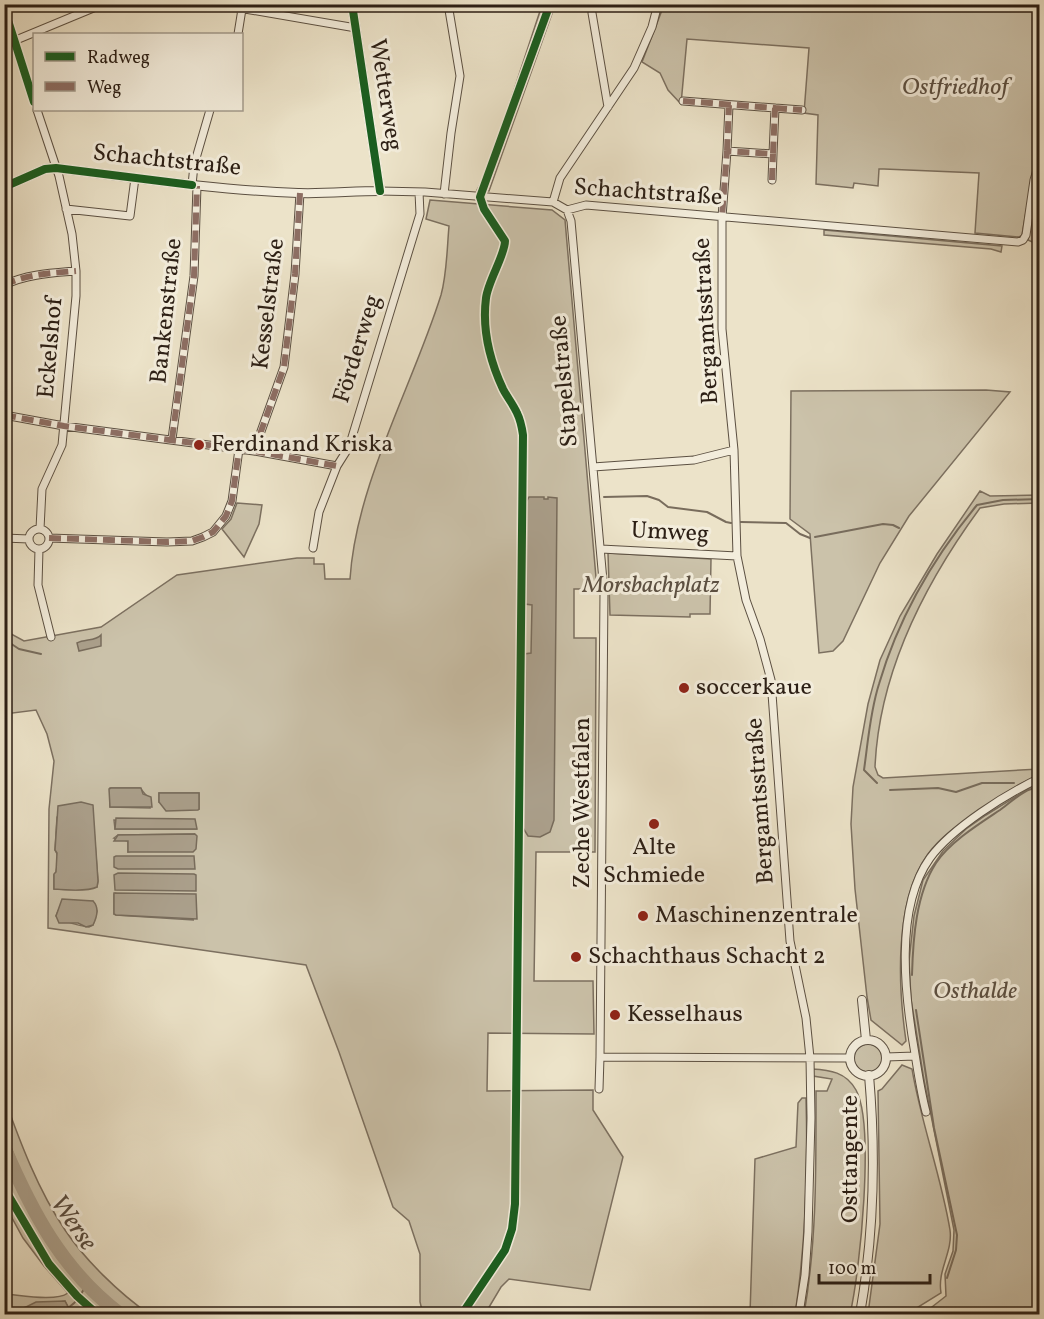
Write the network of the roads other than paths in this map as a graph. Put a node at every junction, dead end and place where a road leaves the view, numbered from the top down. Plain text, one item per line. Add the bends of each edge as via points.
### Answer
1 (103, 4) edge
2 (216, 4) edge
3 (352, 4) edge
4 (448, 4) edge
5 (658, 4) edge
6 (4, 8) edge
7 (242, 9) junction
8 (591, 13) dead end
9 (356, 28) junction
10 (238, 33) edge
11 (15, 40) junction
12 (4, 45) edge
13 (33, 99) edge
14 (683, 101) dead end
15 (729, 105) junction
16 (608, 107) junction
17 (775, 108) junction
18 (802, 110) dead end
19 (37, 111) edge
20 (210, 111) edge
21 (727, 151) junction
22 (773, 154) junction
23 (1040, 160) edge
24 (56, 168) junction
25 (135, 178) junction
26 (772, 180) dead end
27 (194, 185) junction
28 (4, 187) edge
29 (380, 191) junction
30 (419, 192) junction
31 (300, 194) junction
32 (444, 194) junction
33 (553, 202) junction
34 (66, 209) junction
35 (567, 210) junction
36 (722, 217) junction
37 (76, 271) junction
38 (4, 285) edge
39 (4, 414) edge
40 (64, 426) junction
41 (172, 439) junction
42 (239, 449) junction
43 (735, 450) junction
44 (254, 451) junction
45 (337, 466) junction
46 (593, 467) junction
47 (40, 529) junction
48 (4, 538) edge
49 (49, 538) junction
50 (29, 539) junction
51 (313, 548) dead end
52 (39, 549) junction
53 (601, 549) junction
54 (737, 556) junction
55 (51, 637) dead end
56 (1040, 778) edge
57 (862, 1000) dead end
58 (866, 1040) junction
59 (915, 1056) junction
60 (600, 1057) junction
61 (886, 1057) junction
62 (810, 1058) junction
63 (850, 1058) junction
64 (869, 1075) junction
65 (600, 1089) dead end
66 (926, 1112) dead end
67 (800, 1314) edge
68 (860, 1314) edge

1 - 11 street
2 - 7 street
3 - 9 street, Wetterweg
4 - 32 street via 460,76
5 - 16 street via 638,60
6 - 11 street
7 - 9 street
7 - 10 street
8 - 16 street
9 - 29 street, Wetterweg
11 - 12 street
11 - 13 street
14 - 15 street
15 - 17 street
15 - 21 street, Bergamtsstraße
16 - 33 street via 560,178
17 - 18 street
17 - 22 street
19 - 24 street, Eckelshof
20 - 27 street, Bankenstraße via 194,165
21 - 22 street
21 - 36 street, Bergamtsstraße
22 - 26 street
23 - 36 street, Schachtstraße via 1026,235 1023,240 1010,243
24 - 25 street, Schachtstraße
24 - 28 street
24 - 34 street, Eckelshof
25 - 27 street, Schachtstraße
25 - 34 street via 130,216
27 - 31 street, Schachtstraße
27 - 41 street, Bankenstraße via 194,276
29 - 30 street, Schachtstraße
29 - 31 street, Schachtstraße
30 - 32 street, Schachtstraße
30 - 45 street, Förderweg via 420,214 349,447
31 - 44 street, Kesselstraße via 284,367
32 - 33 street, Schachtstraße
33 - 35 street, Schachtstraße
34 - 37 street, Eckelshof
35 - 36 street, Schachtstraße via 586,205
35 - 46 street, Stapelstraße
36 - 43 street, Bergamtsstraße via 722,329
37 - 38 street via 41,274
37 - 40 street, Eckelshof
39 - 40 street
40 - 41 street
40 - 47 street, Eckelshof via 62,445 42,489
41 - 42 street
42 - 44 street
42 - 49 street via 232,501 213,532 192,541 167,542
43 - 46 street via 694,460
43 - 54 street, Bergamtsstraße
44 - 45 street
45 - 51 street, Förderweg via 319,512
46 - 53 street, Stapelstraße
47 - 49 street
47 - 50 street via 31,533
48 - 50 street
49 - 52 street via 45,547
50 - 52 street
52 - 55 street via 38,585
53 - 54 street, Umweg
53 - 60 street, Zeche Westfalen via 604,592
54 - 62 street, Bergamtsstraße via 772,689 790,941
56 - 59 street via 960,827 928,860 919,878 909,916 904,962
57 - 58 street
58 - 61 street via 882,1047
58 - 63 street via 856,1044
59 - 61 street
59 - 66 street
60 - 62 street
60 - 65 street, Zeche Westfalen
61 - 64 street via 879,1071
62 - 63 street
62 - 67 street, Bergamtsstraße via 808,1232
63 - 64 street via 854,1069
64 - 68 street, Osttangente via 874,1171 870,1244

